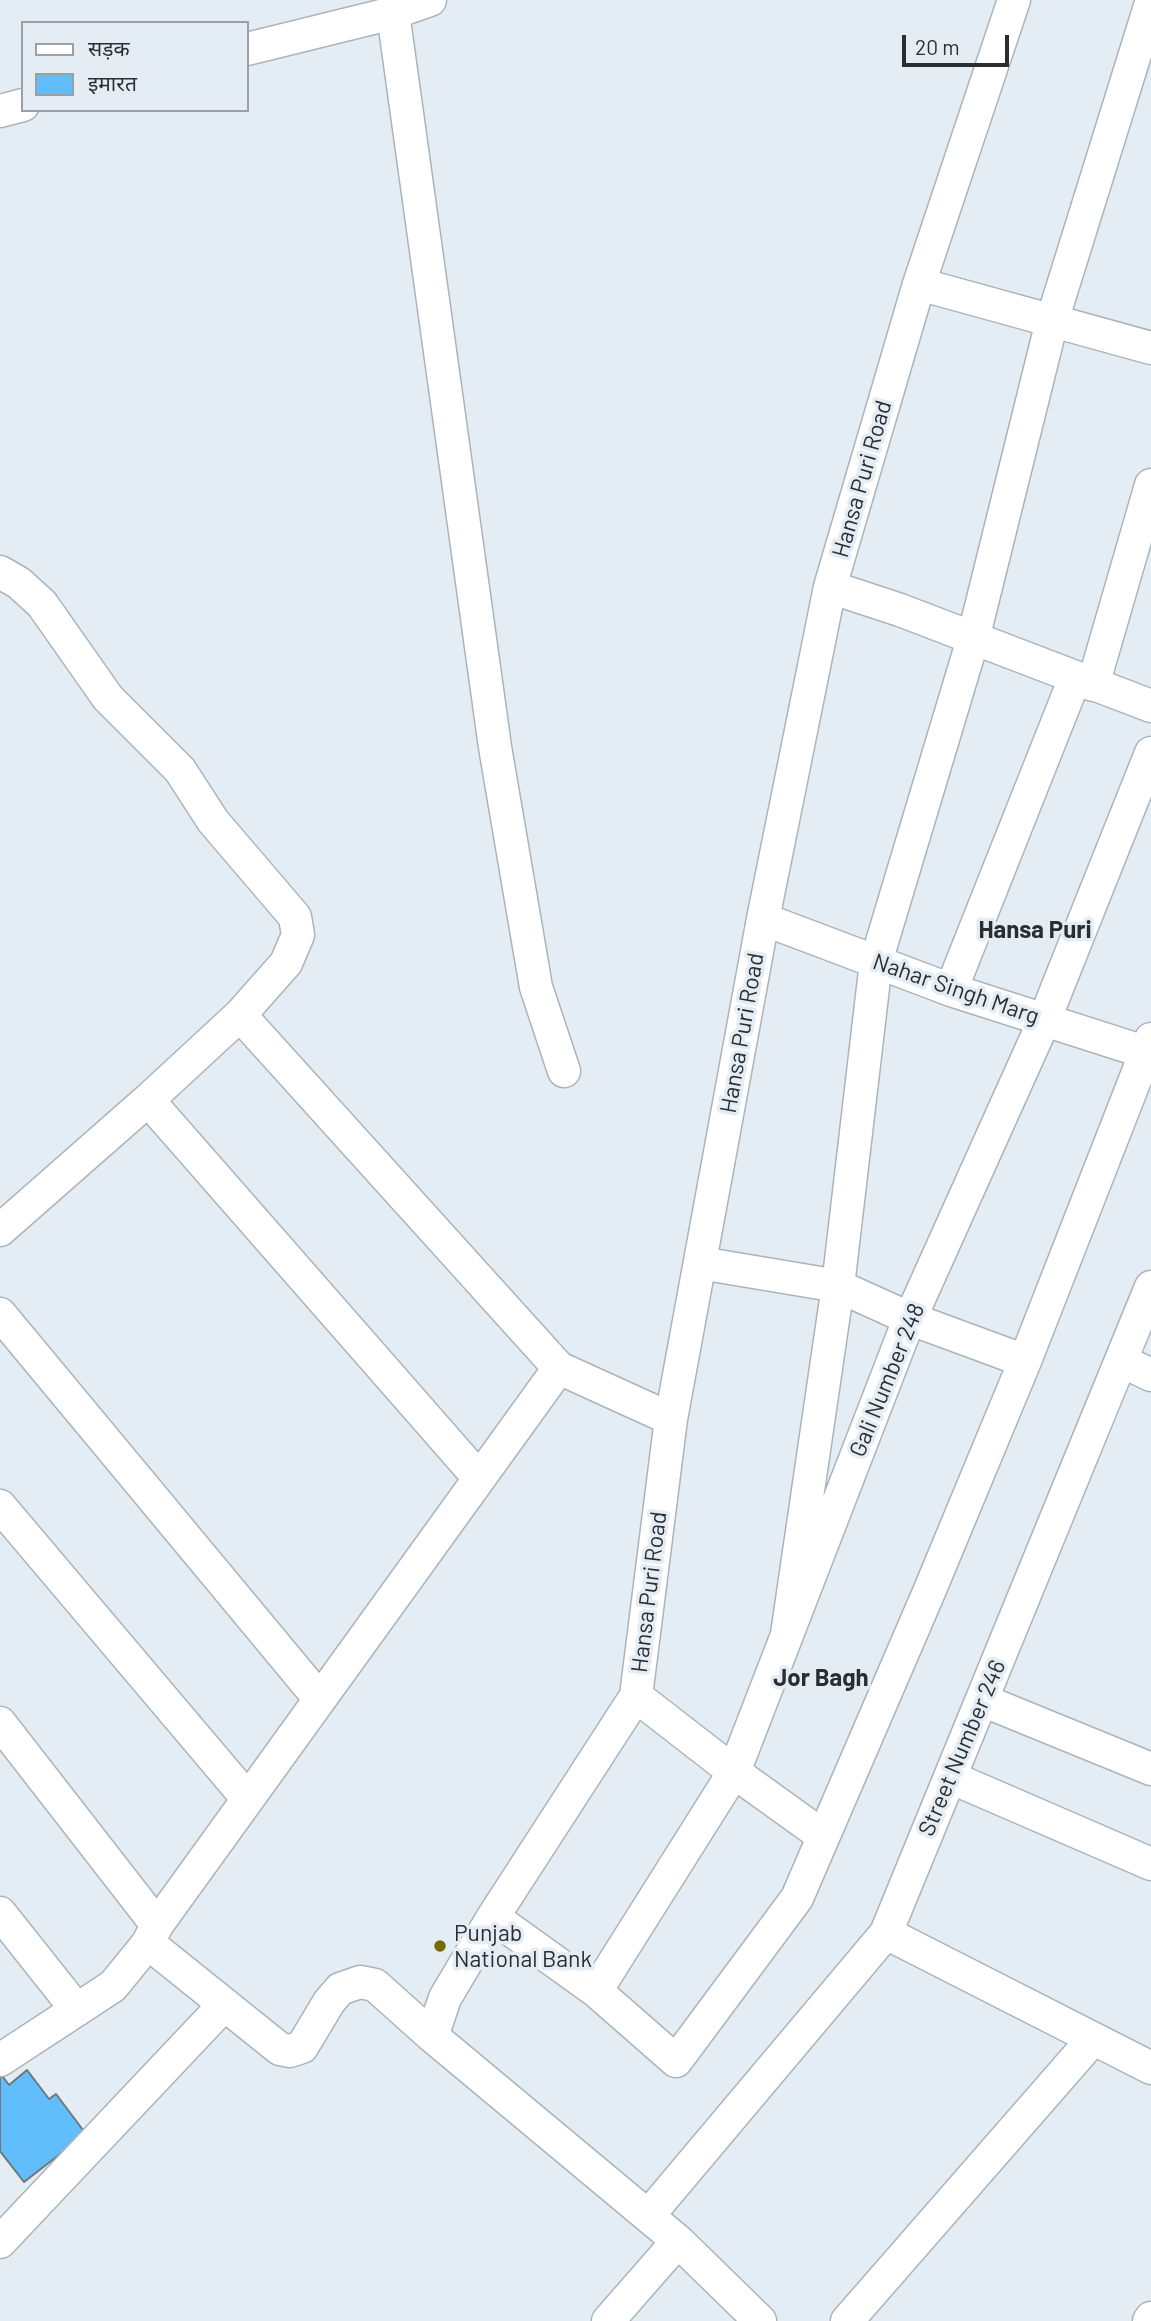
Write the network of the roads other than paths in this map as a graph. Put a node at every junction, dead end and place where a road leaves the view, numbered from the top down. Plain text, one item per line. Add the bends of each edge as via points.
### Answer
1 (430, 0) edge
2 (1014, 0) edge
3 (1151, 3) edge
4 (394, 6) edge
5 (248, 49) edge
6 (21, 106) edge
7 (0, 111) edge
8 (919, 284) junction
9 (1052, 321) junction
10 (1151, 348) edge
11 (1151, 485) edge
12 (0, 572) edge
13 (830, 587) junction
14 (973, 639) junction
15 (1084, 681) junction
16 (1151, 706) edge
17 (1151, 753) edge
18 (762, 919) junction
19 (876, 962) junction
20 (951, 990) junction
21 (240, 1015) junction
22 (1044, 1021) junction
23 (1149, 1048) edge
24 (564, 1070) dead end
25 (148, 1100) junction
26 (0, 1230) edge
27 (700, 1262) junction
28 (838, 1286) junction
29 (1151, 1287) edge
30 (0, 1314) edge
31 (911, 1320) junction
32 (1025, 1361) junction
33 (1122, 1361) junction
34 (559, 1368) junction
35 (1151, 1375) edge
36 (671, 1419) junction
37 (479, 1478) junction
38 (0, 1506) edge
39 (787, 1634) junction
40 (636, 1696) junction
41 (319, 1698) junction
42 (982, 1700) junction
43 (0, 1723) edge
44 (1151, 1769) edge
45 (734, 1772) junction
46 (950, 1777) junction
47 (247, 1798) junction
48 (823, 1836) junction
49 (1151, 1864) edge
50 (0, 1913) edge
51 (493, 1917) junction
52 (886, 1933) junction
53 (153, 1934) junction
54 (596, 1991) junction
55 (224, 2004) junction
56 (77, 2010) junction
57 (432, 2036) junction
58 (1093, 2039) junction
59 (0, 2060) edge
60 (1151, 2068) edge
61 (648, 2217) junction
62 (678, 2241) junction
63 (0, 2242) edge
64 (608, 2321) edge
65 (760, 2321) edge
66 (848, 2321) edge

1 - 4 street
2 - 8 street, Hansa Puri Road
3 - 9 street
4 - 5 street
4 - 24 street via 495,747 536,987
6 - 7 street
8 - 9 street
8 - 13 street, Hansa Puri Road
9 - 10 street
9 - 14 street
11 - 15 street
12 - 21 street via 42,604 108,698 180,770 213,821 295,917 298,935 286,963
13 - 14 street
13 - 18 street, Hansa Puri Road
14 - 15 street
14 - 19 street
15 - 16 street
15 - 20 street
17 - 22 street, Gali Number 248
18 - 19 street, Nahar Singh Marg
18 - 27 street, Hansa Puri Road
19 - 20 street, Nahar Singh Marg
19 - 28 street
20 - 22 street, Nahar Singh Marg
21 - 25 street
21 - 34 street
22 - 23 street, Nahar Singh Marg
22 - 31 street, Gali Number 248
23 - 32 street
25 - 26 street
25 - 37 street
27 - 28 street
27 - 36 street, Hansa Puri Road
28 - 31 street
28 - 39 street
29 - 33 street, Street Number 246
30 - 41 street
31 - 32 street
31 - 39 street, Gali Number 248
32 - 48 street
33 - 35 street
33 - 42 street, Street Number 246
34 - 36 street
34 - 37 street
36 - 40 street, Hansa Puri Road
37 - 41 street
38 - 47 street
39 - 45 street, Gali Number 248
40 - 45 street
40 - 51 street, Hansa Puri Road
41 - 47 street
42 - 44 street
42 - 46 street, Street Number 246
43 - 53 street
45 - 48 street
45 - 54 street, Gali Number 248
46 - 49 street
46 - 52 street, Street Number 246
47 - 53 street
48 - 54 street via 797,1898 676,2061
50 - 56 street
51 - 54 street
51 - 57 street, Hansa Puri Road via 445,1998
52 - 58 street
52 - 61 street, Street Number 246
53 - 55 street
53 - 56 street via 113,1986
55 - 57 street via 280,2049 290,2051 302,2047 340,1989 360,1982 375,1985
55 - 63 street
56 - 59 street
57 - 61 street
58 - 60 street
58 - 66 street
61 - 62 street
62 - 64 street
62 - 65 street

